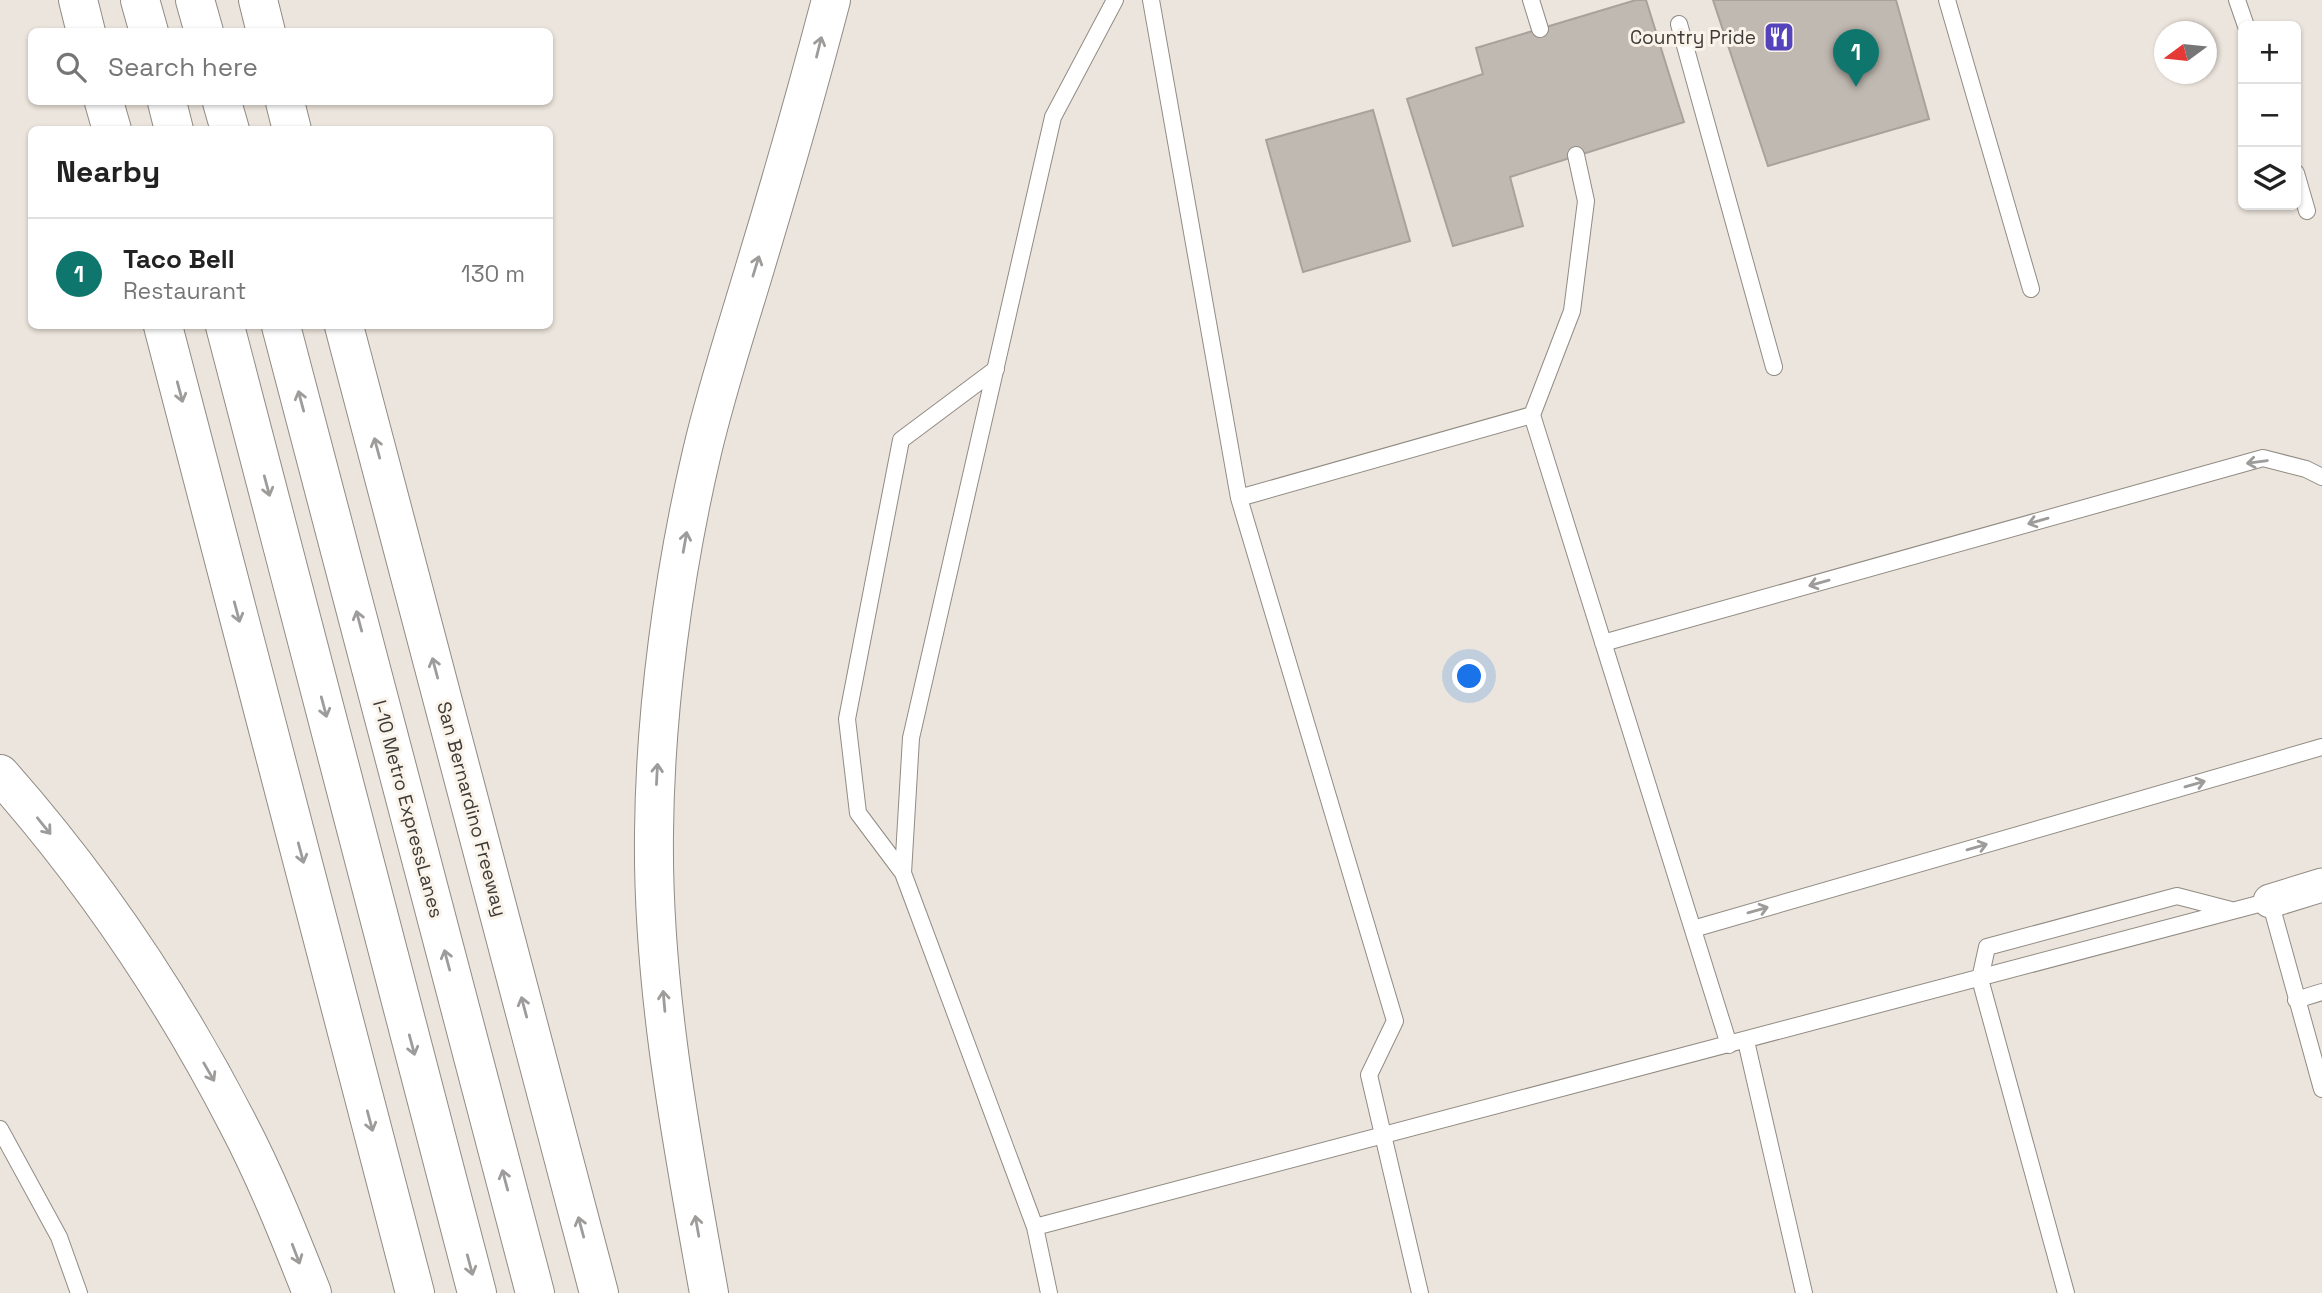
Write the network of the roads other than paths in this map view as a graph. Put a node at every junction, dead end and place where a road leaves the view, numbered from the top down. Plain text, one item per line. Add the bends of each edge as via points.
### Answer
1 (78, 0) edge
2 (141, 0) edge
3 (195, 0) edge
4 (258, 0) edge
5 (831, 0) edge
6 (1115, 0) edge
7 (1152, 0) edge
8 (1531, 0) edge
9 (1947, 0) edge
10 (2236, 0) edge
11 (2244, 21) edge
12 (1679, 24) dead end
13 (85, 28) edge
14 (148, 28) edge
15 (203, 28) edge
16 (265, 28) edge
17 (1540, 29) dead end
18 (105, 105) edge
19 (168, 105) edge
20 (223, 105) edge
21 (286, 105) edge
22 (111, 126) edge
23 (173, 126) edge
24 (229, 126) edge
25 (291, 126) edge
26 (1576, 155) dead end
27 (2301, 190) edge
28 (2307, 211) dead end
29 (2031, 289) dead end
30 (164, 329) edge
31 (226, 329) edge
32 (282, 329) edge
33 (345, 329) edge
34 (1774, 367) dead end
35 (996, 369) junction
36 (1532, 415) junction
37 (2322, 477) edge
38 (1240, 498) junction
39 (1603, 643) junction
40 (2322, 747) edge
41 (0, 774) edge
42 (903, 873) junction
43 (2322, 885) edge
44 (2270, 901) junction
45 (2233, 911) junction
46 (1693, 929) junction
47 (1980, 979) junction
48 (2322, 992) edge
49 (2296, 1000) junction
50 (1746, 1041) junction
51 (1729, 1045) junction
52 (2322, 1089) edge
53 (0, 1129) edge
54 (1382, 1136) junction
55 (1035, 1227) junction
56 (79, 1293) edge
57 (312, 1293) edge
58 (415, 1293) edge
59 (477, 1293) edge
60 (535, 1293) edge
61 (599, 1293) edge
62 (709, 1293) edge
63 (1049, 1293) edge
64 (1420, 1293) edge
65 (1804, 1293) edge
66 (2066, 1293) edge

1 - 13 highway
2 - 14 highway
3 - 15 highway
4 - 16 highway
62 -> 5 highway via 682,1141 660,955 654,834 660,723 673,609 702,453
6 - 35 lane via 1053,117
7 - 38 lane
8 - 17 lane
9 - 29 lane
10 - 11 lane
12 - 34 lane
18 - 22 highway
19 - 23 highway
20 - 24 highway
21 - 25 highway
26 - 36 lane via 1586,201 1572,311
27 - 28 lane
30 -> 58 highway
31 -> 59 highway
60 -> 32 highway, I-10 Metro ExpressLanes
61 -> 33 highway, San Bernardino Freeway
35 - 42 lane via 911,738
35 - 42 lane via 901,440 847,719 858,813
36 - 38 lane
36 - 39 lane
37 -> 39 lane via 2263,458
38 - 54 lane via 1395,1021 1369,1075
39 - 46 lane
46 -> 40 lane
41 -> 57 highway via 66,855 175,1013 238,1122
42 - 55 lane
43 - 44 street
44 - 45 lane
44 - 49 lane
45 - 47 lane
45 - 47 lane via 2177,896 2074,923 1987,947
46 - 51 lane
47 - 50 lane
47 - 66 lane
48 - 49 lane
49 - 52 lane
50 - 51 lane
50 - 65 lane
51 - 54 lane
53 - 56 lane via 59,1237
54 - 55 lane
54 - 64 lane
55 - 63 lane

